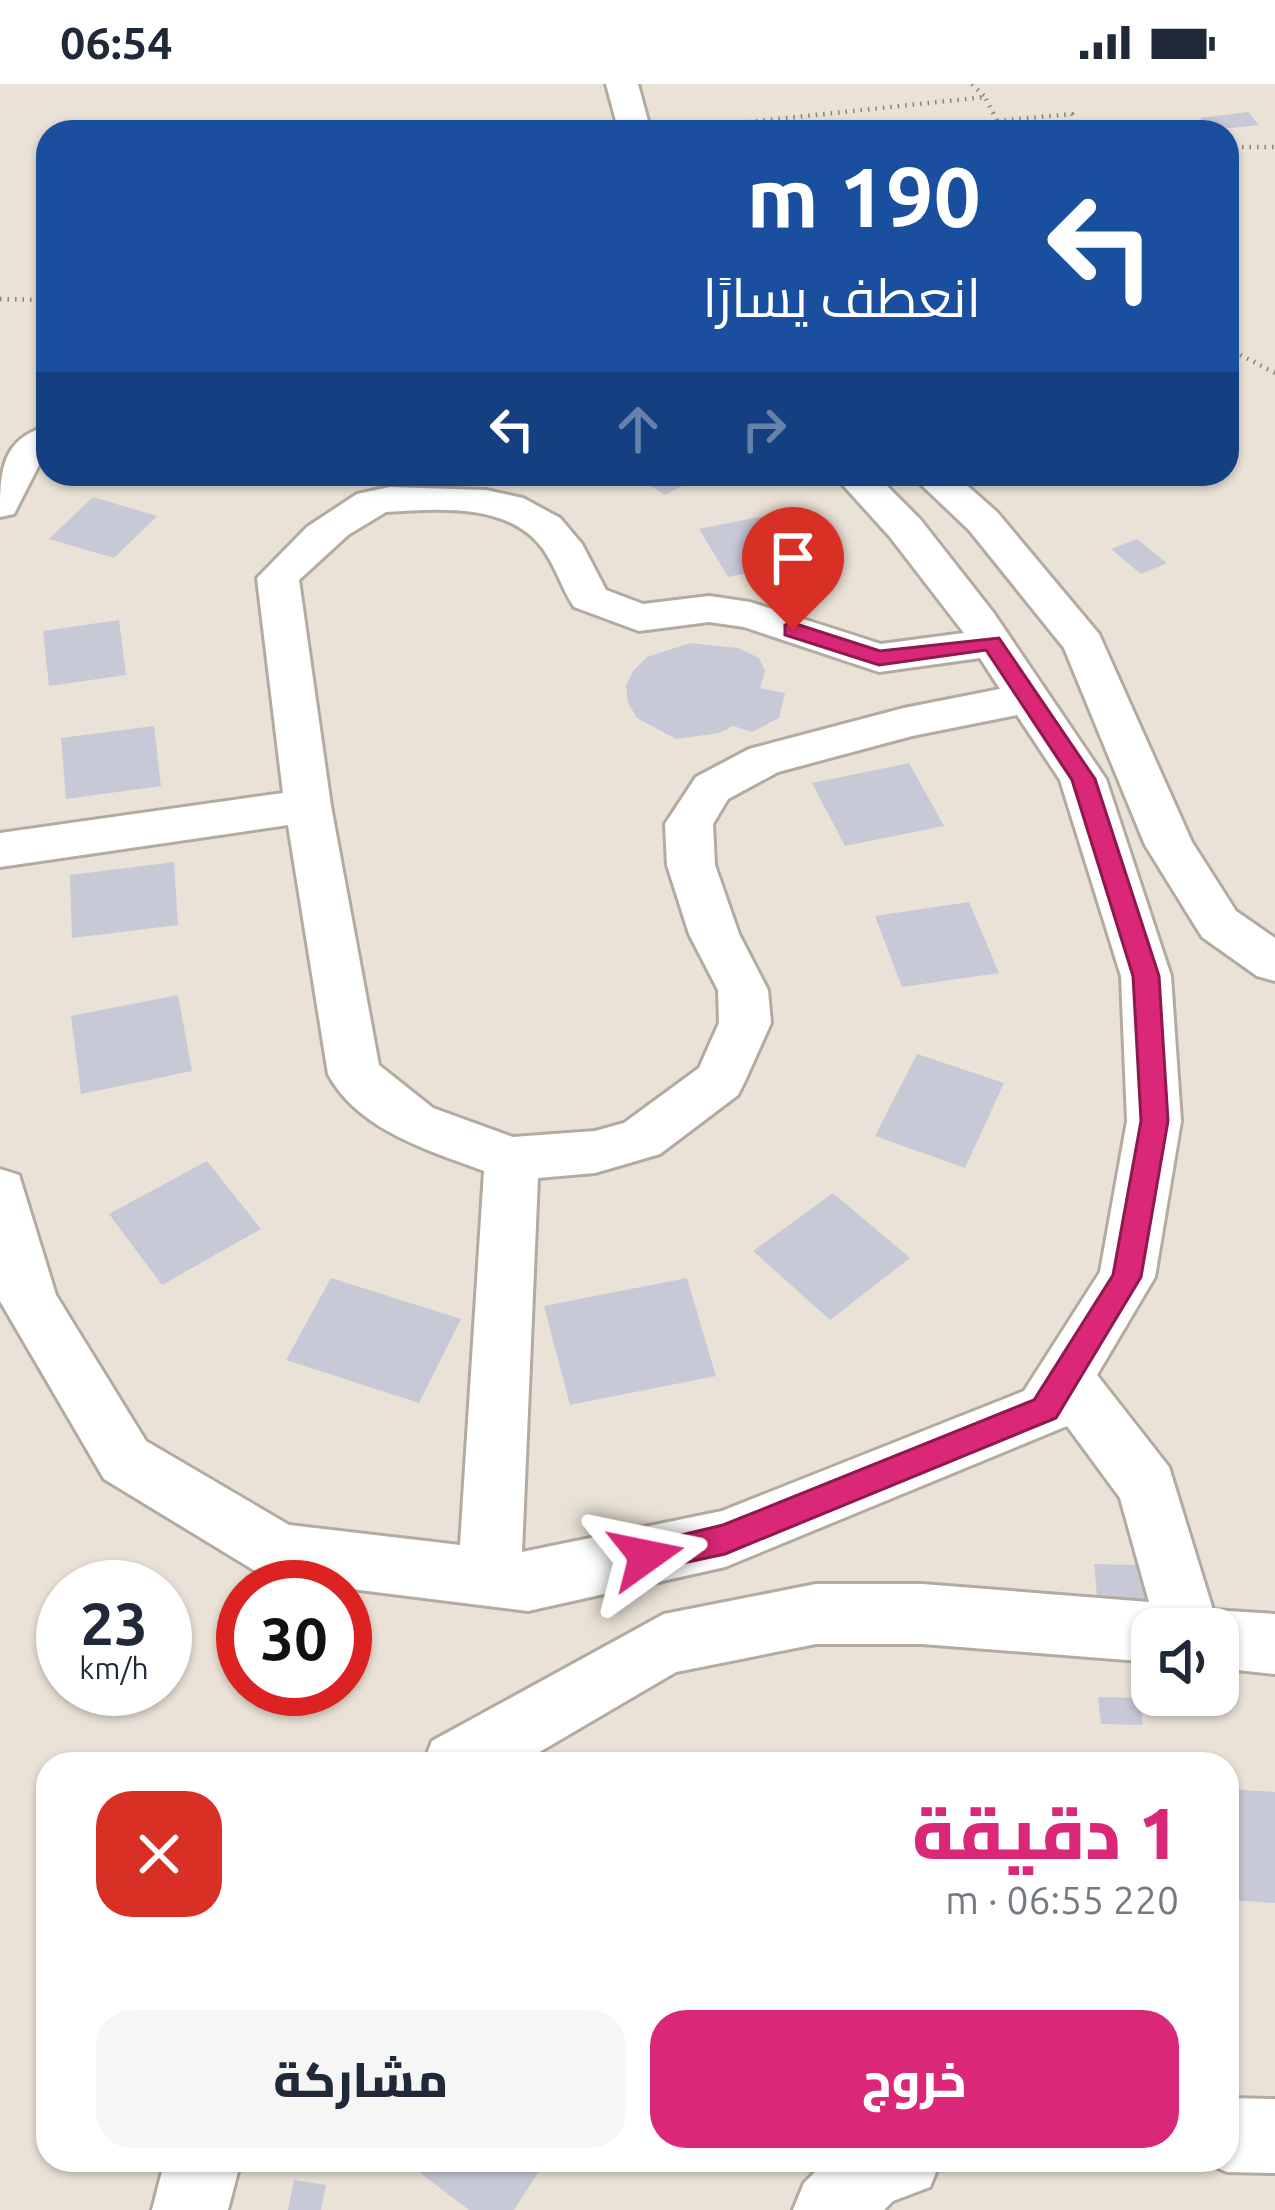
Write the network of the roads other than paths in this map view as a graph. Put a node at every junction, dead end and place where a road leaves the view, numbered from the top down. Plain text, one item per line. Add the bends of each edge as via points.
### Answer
1 (622, 84) edge
2 (631, 120) edge
3 (36, 446) edge
4 (864, 486) edge
5 (944, 486) edge
6 (362, 487) edge
7 (0, 505) edge
8 (992, 643) junction
9 (1029, 698) junction
10 (308, 806) junction
11 (0, 850) edge
12 (1275, 963) edge
13 (512, 1159) junction
14 (0, 1190) edge
15 (1064, 1377) junction
16 (489, 1577) junction
17 (1182, 1608) edge
18 (1131, 1630) edge
19 (1239, 1641) edge
20 (1275, 1645) edge
21 (477, 1752) edge
22 (1239, 2135) edge
23 (1275, 2136) edge
24 (200, 2172) edge
25 (869, 2172) edge
26 (190, 2210) edge
27 (831, 2210) edge

1 - 2 street
3 - 7 street via 23,454
4 - 8 street
5 - 12 street via 983,520 1084,644 1169,845 1219,924
6 - 8 street via 509,502 571,553 589,598 639,618 709,609 750,615 879,658
6 - 10 street via 278,578
8 - 9 street
9 - 13 street via 765,760 712,788 689,824 691,865 742,990 745,1023 719,1081 640,1139
9 - 15 street via 1083,779 1146,976 1154,1121 1126,1277
10 - 11 street
10 - 13 street via 354,1074 414,1123
13 - 16 street
14 - 16 street via 29,1301 125,1460 280,1552
15 - 16 street via 1045,1409 725,1539 528,1582
15 - 17 street via 1147,1486
18 - 21 street via 816,1614 664,1644
19 - 20 street
22 - 23 street
24 - 26 street
25 - 27 street

